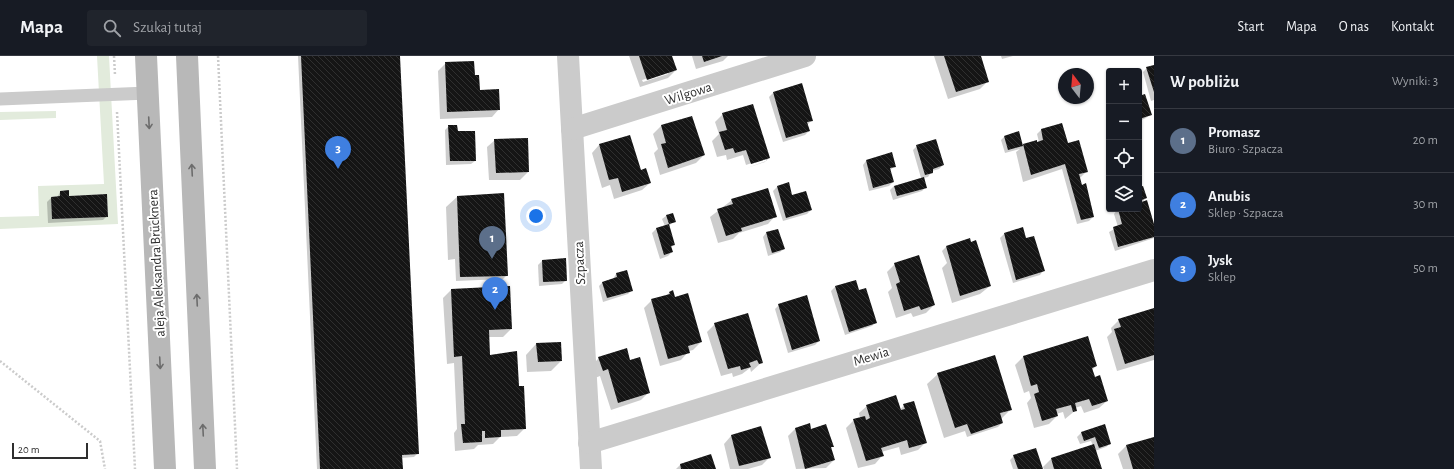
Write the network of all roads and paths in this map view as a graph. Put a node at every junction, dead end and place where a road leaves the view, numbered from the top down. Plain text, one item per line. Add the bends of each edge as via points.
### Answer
1 (114, 56) edge
2 (146, 56) edge
3 (186, 56) edge
4 (218, 56) edge
5 (568, 56) edge
6 (805, 56) edge
7 (148, 94) junction
8 (116, 95) junction
9 (0, 99) edge
10 (572, 129) junction
11 (1154, 270) edge
12 (0, 361) edge
13 (589, 443) junction
14 (105, 469) edge
15 (135, 469) edge
16 (165, 469) edge
17 (205, 469) edge
18 (237, 469) edge
19 (591, 469) edge

1 - 8 path
2 - 7 main road, aleja Aleksandra Brücknera
17 -> 3 main road
4 - 18 path
5 - 10 street, Szpacza
6 - 10 street, Wilgowa
7 - 8 lane
7 -> 16 main road, aleja Aleksandra Brücknera
8 - 9 lane
8 - 15 path
10 - 13 street, Szpacza
11 - 13 street, Mewia
12 - 14 path via 100,441
13 - 19 street, Szpacza

